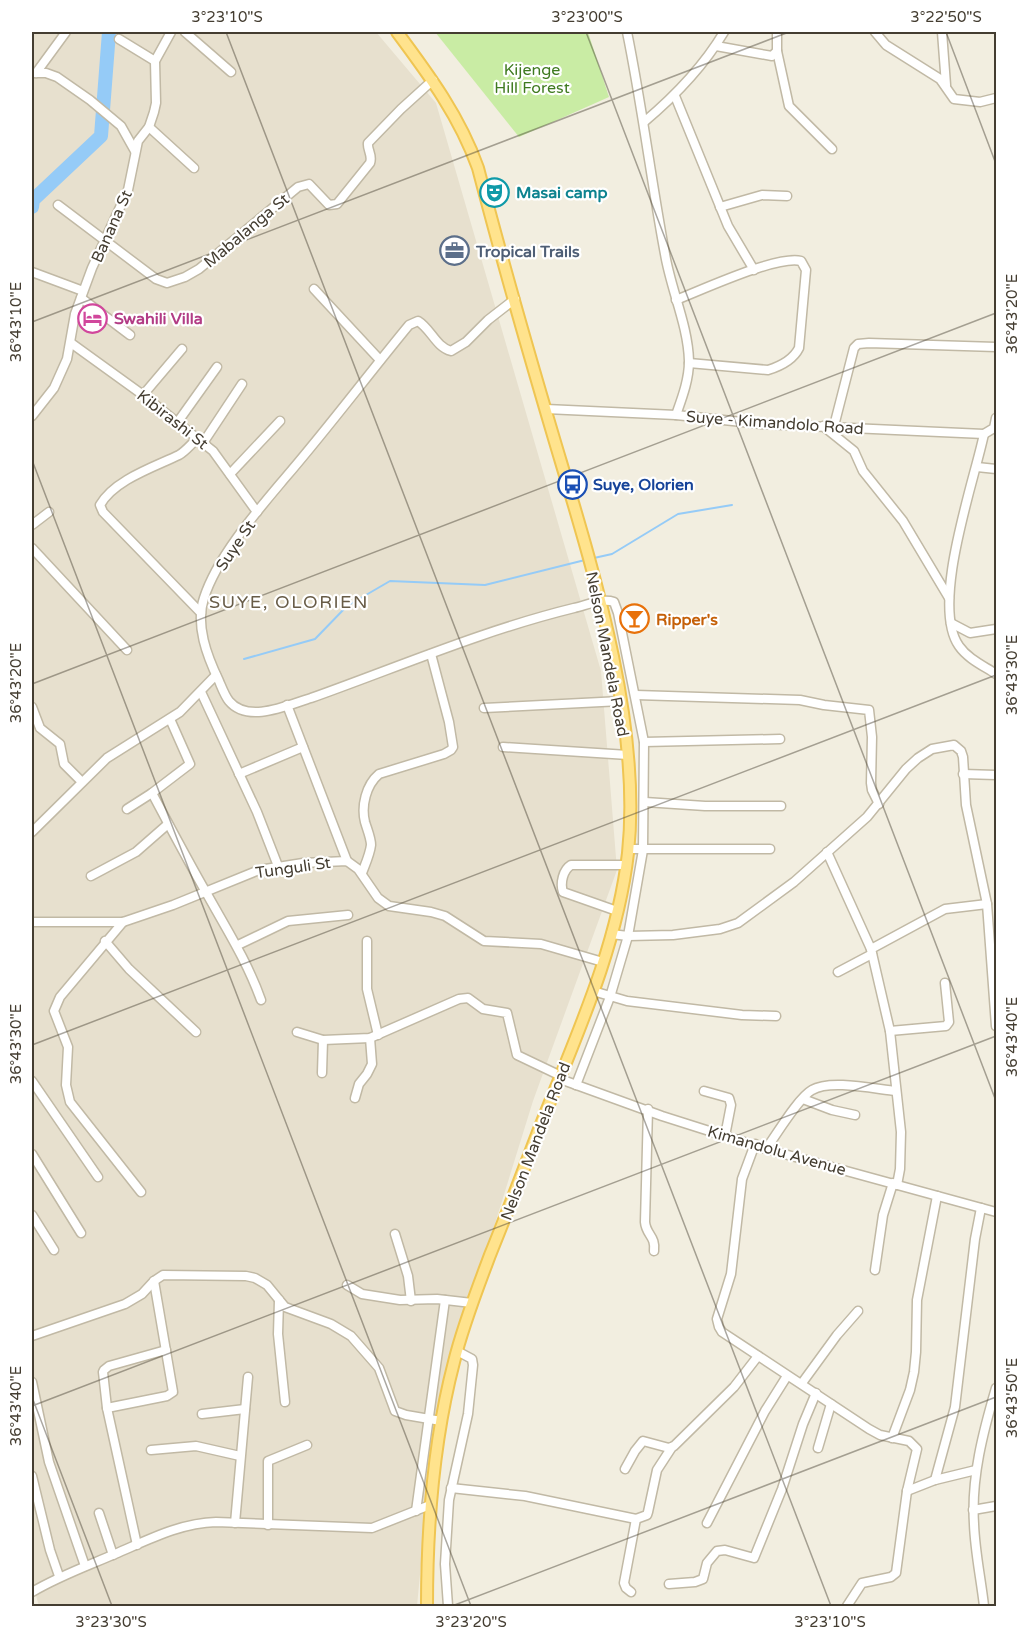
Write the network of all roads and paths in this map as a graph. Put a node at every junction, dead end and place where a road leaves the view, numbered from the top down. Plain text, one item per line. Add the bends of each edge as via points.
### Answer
1 (66, 32) edge
2 (171, 32) edge
3 (185, 32) edge
4 (398, 32) edge
5 (627, 32) edge
6 (724, 32) edge
7 (777, 32) edge
8 (875, 32) edge
9 (942, 32) edge
10 (119, 39) dead end
11 (716, 46) junction
12 (777, 51) junction
13 (155, 62) junction
14 (231, 72) dead end
15 (34, 73) edge
16 (433, 80) junction
17 (946, 87) junction
18 (675, 96) junction
19 (996, 98) edge
20 (644, 122) junction
21 (149, 127) junction
22 (832, 149) dead end
23 (135, 151) junction
24 (194, 168) dead end
25 (787, 196) dead end
26 (58, 205) dead end
27 (720, 207) junction
28 (105, 240) junction
29 (754, 270) junction
30 (32, 272) edge
31 (314, 289) dead end
32 (82, 294) junction
33 (514, 299) junction
34 (676, 300) junction
35 (130, 334) dead end
36 (71, 343) junction
37 (996, 346) edge
38 (182, 349) dead end
39 (380, 360) junction
40 (689, 363) junction
41 (217, 367) dead end
42 (242, 384) dead end
43 (143, 396) junction
44 (546, 409) junction
45 (676, 415) junction
46 (32, 416) edge
47 (996, 418) edge
48 (280, 421) dead end
49 (177, 423) junction
50 (823, 426) junction
51 (834, 426) junction
52 (995, 428) edge
53 (984, 434) junction
54 (200, 441) junction
55 (977, 467) junction
56 (996, 469) edge
57 (230, 474) junction
58 (49, 512) dead end
59 (257, 512) junction
60 (32, 525) edge
61 (32, 548) edge
62 (949, 598) junction
63 (599, 601) junction
64 (201, 613) junction
65 (951, 623) junction
66 (996, 629) edge
67 (127, 650) dead end
68 (431, 654) junction
69 (996, 674) edge
70 (216, 675) junction
71 (201, 692) junction
72 (636, 695) junction
73 (621, 701) junction
74 (287, 705) junction
75 (32, 707) edge
76 (484, 708) dead end
77 (170, 719) junction
78 (780, 739) dead end
79 (644, 742) junction
80 (303, 747) junction
81 (503, 747) dead end
82 (628, 755) junction
83 (239, 774) junction
84 (963, 774) junction
85 (996, 775) edge
86 (82, 782) junction
87 (152, 793) junction
88 (645, 802) junction
89 (879, 804) junction
90 (781, 806) dead end
91 (127, 809) dead end
92 (168, 824) junction
93 (32, 832) edge
94 (628, 849) junction
95 (770, 849) dead end
96 (643, 850) junction
97 (827, 852) junction
98 (347, 861) junction
99 (278, 866) junction
100 (626, 866) junction
101 (362, 873) junction
102 (92, 876) dead end
103 (205, 892) junction
104 (987, 904) junction
105 (617, 910) junction
106 (348, 915) dead end
107 (32, 922) edge
108 (123, 922) junction
109 (611, 934) junction
110 (628, 936) junction
111 (105, 941) junction
112 (367, 941) dead end
113 (238, 945) junction
114 (871, 951) junction
115 (603, 962) junction
116 (838, 972) dead end
117 (945, 982) dead end
118 (593, 991) junction
119 (610, 997) junction
120 (261, 1000) dead end
121 (776, 1016) dead end
122 (996, 1026) edge
123 (890, 1031) junction
124 (196, 1032) dead end
125 (297, 1032) dead end
126 (374, 1036) junction
127 (322, 1040) junction
128 (322, 1073) dead end
129 (561, 1078) junction
130 (32, 1081) edge
131 (576, 1085) junction
132 (704, 1091) dead end
133 (896, 1091) junction
134 (355, 1098) dead end
135 (803, 1099) junction
136 (648, 1109) junction
137 (855, 1115) dead end
138 (725, 1136) junction
139 (755, 1144) junction
140 (766, 1149) junction
141 (32, 1154) edge
142 (98, 1177) dead end
143 (895, 1184) junction
144 (141, 1192) dead end
145 (937, 1196) junction
146 (981, 1208) junction
147 (996, 1212) edge
148 (32, 1215) edge
149 (81, 1233) dead end
150 (395, 1234) dead end
151 (54, 1250) dead end
152 (654, 1251) dead end
153 (875, 1270) dead end
154 (154, 1281) junction
155 (347, 1285) dead end
156 (279, 1300) junction
157 (445, 1300) junction
158 (411, 1301) junction
159 (472, 1303) junction
160 (858, 1311) dead end
161 (32, 1336) edge
162 (166, 1350) junction
163 (457, 1351) junction
164 (758, 1356) junction
165 (788, 1376) junction
166 (248, 1377) dead end
167 (32, 1382) edge
168 (802, 1383) junction
169 (996, 1388) edge
170 (816, 1393) junction
171 (285, 1402) dead end
172 (831, 1404) junction
173 (107, 1408) junction
174 (245, 1409) junction
175 (202, 1414) dead end
176 (427, 1419) junction
177 (441, 1421) junction
178 (892, 1438) junction
179 (307, 1445) dead end
180 (672, 1447) junction
181 (818, 1448) dead end
182 (152, 1450) dead end
183 (240, 1456) junction
184 (625, 1469) dead end
185 (976, 1470) junction
186 (32, 1476) edge
187 (935, 1480) junction
188 (451, 1488) junction
189 (907, 1491) junction
190 (430, 1505) junction
191 (996, 1506) edge
192 (974, 1510) junction
193 (416, 1511) junction
194 (99, 1513) dead end
195 (636, 1519) junction
196 (707, 1522) dead end
197 (235, 1523) junction
198 (268, 1525) junction
199 (137, 1545) junction
200 (113, 1555) junction
201 (84, 1566) junction
202 (59, 1576) junction
203 (669, 1584) dead end
204 (32, 1592) edge
205 (631, 1592) dead end
206 (427, 1606) edge
207 (448, 1606) edge
208 (847, 1606) edge
209 (984, 1606) edge

1 - 15 street
2 - 13 street, Banana St
3 - 14 street
4 - 16 main road, Nelson Mandela Road
5 - 20 street
6 - 11 street
7 - 12 street
8 - 17 street via 886,45 934,74
9 - 17 street
10 - 13 street
11 - 12 street via 767,56
11 - 18 street
12 - 22 street via 789,106
13 - 21 street, Banana St via 156,103
15 - 23 street via 57,77 103,110 121,126
16 - 28 street, Mabalanga St via 368,143 370,163 337,204 329,205 309,184 298,187 199,269 166,283
16 - 33 main road, Nelson Mandela Road via 474,156
17 - 19 street via 951,97 959,101
18 - 20 street
18 - 27 street
20 - 34 street via 665,257
21 - 23 street, Banana St
21 - 24 street
23 - 28 street, Banana St via 128,190
25 - 27 street via 762,195
26 - 28 street
27 - 29 street
28 - 32 street, Banana St
29 - 34 street
29 - 40 street via 796,260 803,264 807,276 800,348 796,354 768,370
30 - 32 street
31 - 39 street
32 - 35 street
32 - 36 street, Banana St
33 - 39 street, Suye St via 456,349 447,350 424,324 415,322
33 - 44 main road, Nelson Mandela Road
34 - 40 street
36 - 43 street, Kibirashi St
36 - 46 street, Banana St via 59,379
37 - 51 street via 858,344
38 - 43 street
39 - 59 street, Suye St
40 - 45 street
41 - 49 street
42 - 54 street
43 - 49 street, Kibirashi St
44 - 45 street, Suye - Kimandolo Road
44 - 63 main road, Nelson Mandela Road
45 - 50 street, Suye - Kimandolo Road
47 - 52 street
48 - 57 street
49 - 54 street, Kibirashi St
50 - 51 street, Suye - Kimandolo Road
50 - 62 street via 854,451 863,471 903,521
51 - 53 street, Suye - Kimandolo Road
52 - 53 street
53 - 55 street
54 - 57 street, Kibirashi St via 219,457
54 - 64 street via 146,469 107,495 100,505
55 - 56 street
55 - 62 street via 957,542
57 - 59 street, Kibirashi St
58 - 60 street
59 - 64 street, Suye St via 222,561
61 - 67 street
62 - 65 street
63 - 68 street, Suye St via 509,626
63 - 72 street via 612,601 616,606
63 - 73 main road, Nelson Mandela Road
64 - 70 street, Suye St via 207,655
65 - 66 street via 970,633
65 - 69 street via 960,647
68 - 74 street, Suye St
68 - 101 street via 453,747 444,754 375,777 364,803 371,846
70 - 71 street
70 - 74 street, Suye St via 230,702 243,711
71 - 77 street
71 - 83 street
72 - 79 street
72 - 89 street via 800,700 869,710 871,783
73 - 76 street
73 - 82 main road, Nelson Mandela Road
74 - 80 street
75 - 86 street via 40,728 60,744 64,764
77 - 86 street via 107,758
77 - 87 street via 190,764
78 - 79 street
79 - 88 street
80 - 83 street
80 - 98 street
81 - 82 street
82 - 94 main road, Nelson Mandela Road
83 - 99 street
84 - 85 street
84 - 89 street via 963,757 958,747 932,749 906,769
84 - 104 street
86 - 93 street
87 - 91 street
87 - 92 street
88 - 90 street
88 - 96 street
89 - 97 street
92 - 102 street via 136,852
92 - 103 street
94 - 96 street
94 - 100 main road, Nelson Mandela Road
95 - 96 street
96 - 110 street
97 - 110 street via 794,882 731,927
97 - 114 street
98 - 99 street, Tunguli St
98 - 101 street, Tunguli St
99 - 103 street, Tunguli St
100 - 105 main road, Nelson Mandela Road
100 - 105 street via 571,865 564,871 563,892
101 - 115 street, Tunguli St via 378,898 389,906 445,916 484,941 540,944
103 - 108 street, Tunguli St
103 - 113 street
104 - 114 street via 945,909
104 - 122 street
105 - 109 main road, Nelson Mandela Road
106 - 113 street via 284,922
107 - 108 street, Tunguli St
108 - 111 street
109 - 110 street
109 - 115 main road, Nelson Mandela Road
110 - 119 street
111 - 124 street
111 - 144 street via 60,997 54,1011 68,1047 66,1085 70,1102
112 - 126 street via 367,989
113 - 120 street
114 - 116 street
114 - 123 street
115 - 118 main road, Nelson Mandela Road
117 - 123 street via 949,1022 946,1026
118 - 119 street
118 - 129 main road, Nelson Mandela Road
119 - 121 street
119 - 131 street
123 - 133 street
125 - 127 street
126 - 127 street
126 - 129 street, Kimandolu Avenue via 468,998 483,1009 507,1013 517,1055
126 - 134 street via 372,1064
127 - 128 street
129 - 131 street, Kimandolu Avenue
129 - 159 main road, Nelson Mandela Road
130 - 142 street
131 - 136 street, Kimandolu Avenue
132 - 138 street via 729,1098
133 - 135 street via 827,1085 815,1088
133 - 143 street via 901,1132 900,1169
135 - 137 street
135 - 140 street
136 - 138 street, Kimandolu Avenue
136 - 152 street via 645,1226 654,1239
138 - 139 street, Kimandolu Avenue
139 - 140 street, Kimandolu Avenue
139 - 164 street via 742,1179 731,1274 717,1323 722,1332
140 - 143 street, Kimandolu Avenue
141 - 149 street
143 - 145 street, Kimandolu Avenue
143 - 153 street via 882,1221
145 - 146 street, Kimandolu Avenue
145 - 178 street via 917,1300 912,1384
146 - 147 street, Kimandolu Avenue
146 - 187 street via 955,1407
148 - 151 street
150 - 158 street
154 - 156 street via 168,1274 246,1276 267,1285
154 - 161 street via 125,1304
154 - 162 street
155 - 158 street via 362,1293
156 - 171 street
156 - 176 street via 285,1307 351,1336 378,1368 395,1411
157 - 158 street
157 - 159 street
157 - 176 street
159 - 163 main road, Nelson Mandela Road
160 - 168 street
162 - 173 street via 104,1370
162 - 173 street via 172,1394
163 - 177 main road, Nelson Mandela Road
163 - 188 street via 472,1359 473,1365 468,1414
164 - 165 street
164 - 180 street via 714,1407
165 - 168 street
165 - 196 street
166 - 174 street
167 - 201 street via 49,1462
168 - 170 street
169 - 185 street
170 - 172 street
170 - 203 street via 754,1558 717,1551 707,1563 703,1579
172 - 178 street via 869,1429
172 - 181 street
173 - 199 street
174 - 175 street
174 - 183 street
176 - 177 street
176 - 193 street
177 - 190 main road, Nelson Mandela Road
178 - 189 street via 909,1442 917,1449
179 - 198 street via 268,1461
180 - 184 street via 642,1442
180 - 195 street via 657,1470 647,1515
182 - 183 street via 196,1446
183 - 197 street
185 - 187 street
185 - 192 street
186 - 202 street
187 - 189 street
188 - 195 street via 525,1496
188 - 207 street via 446,1553
189 - 208 street via 896,1573 862,1583
190 - 193 street
190 - 206 main road, Nelson Mandela Road
191 - 192 street
192 - 209 street
193 - 198 street via 372,1528
194 - 200 street
195 - 205 street via 624,1583
197 - 198 street
197 - 199 street via 192,1524
199 - 200 street
200 - 201 street
201 - 202 street
202 - 204 street

